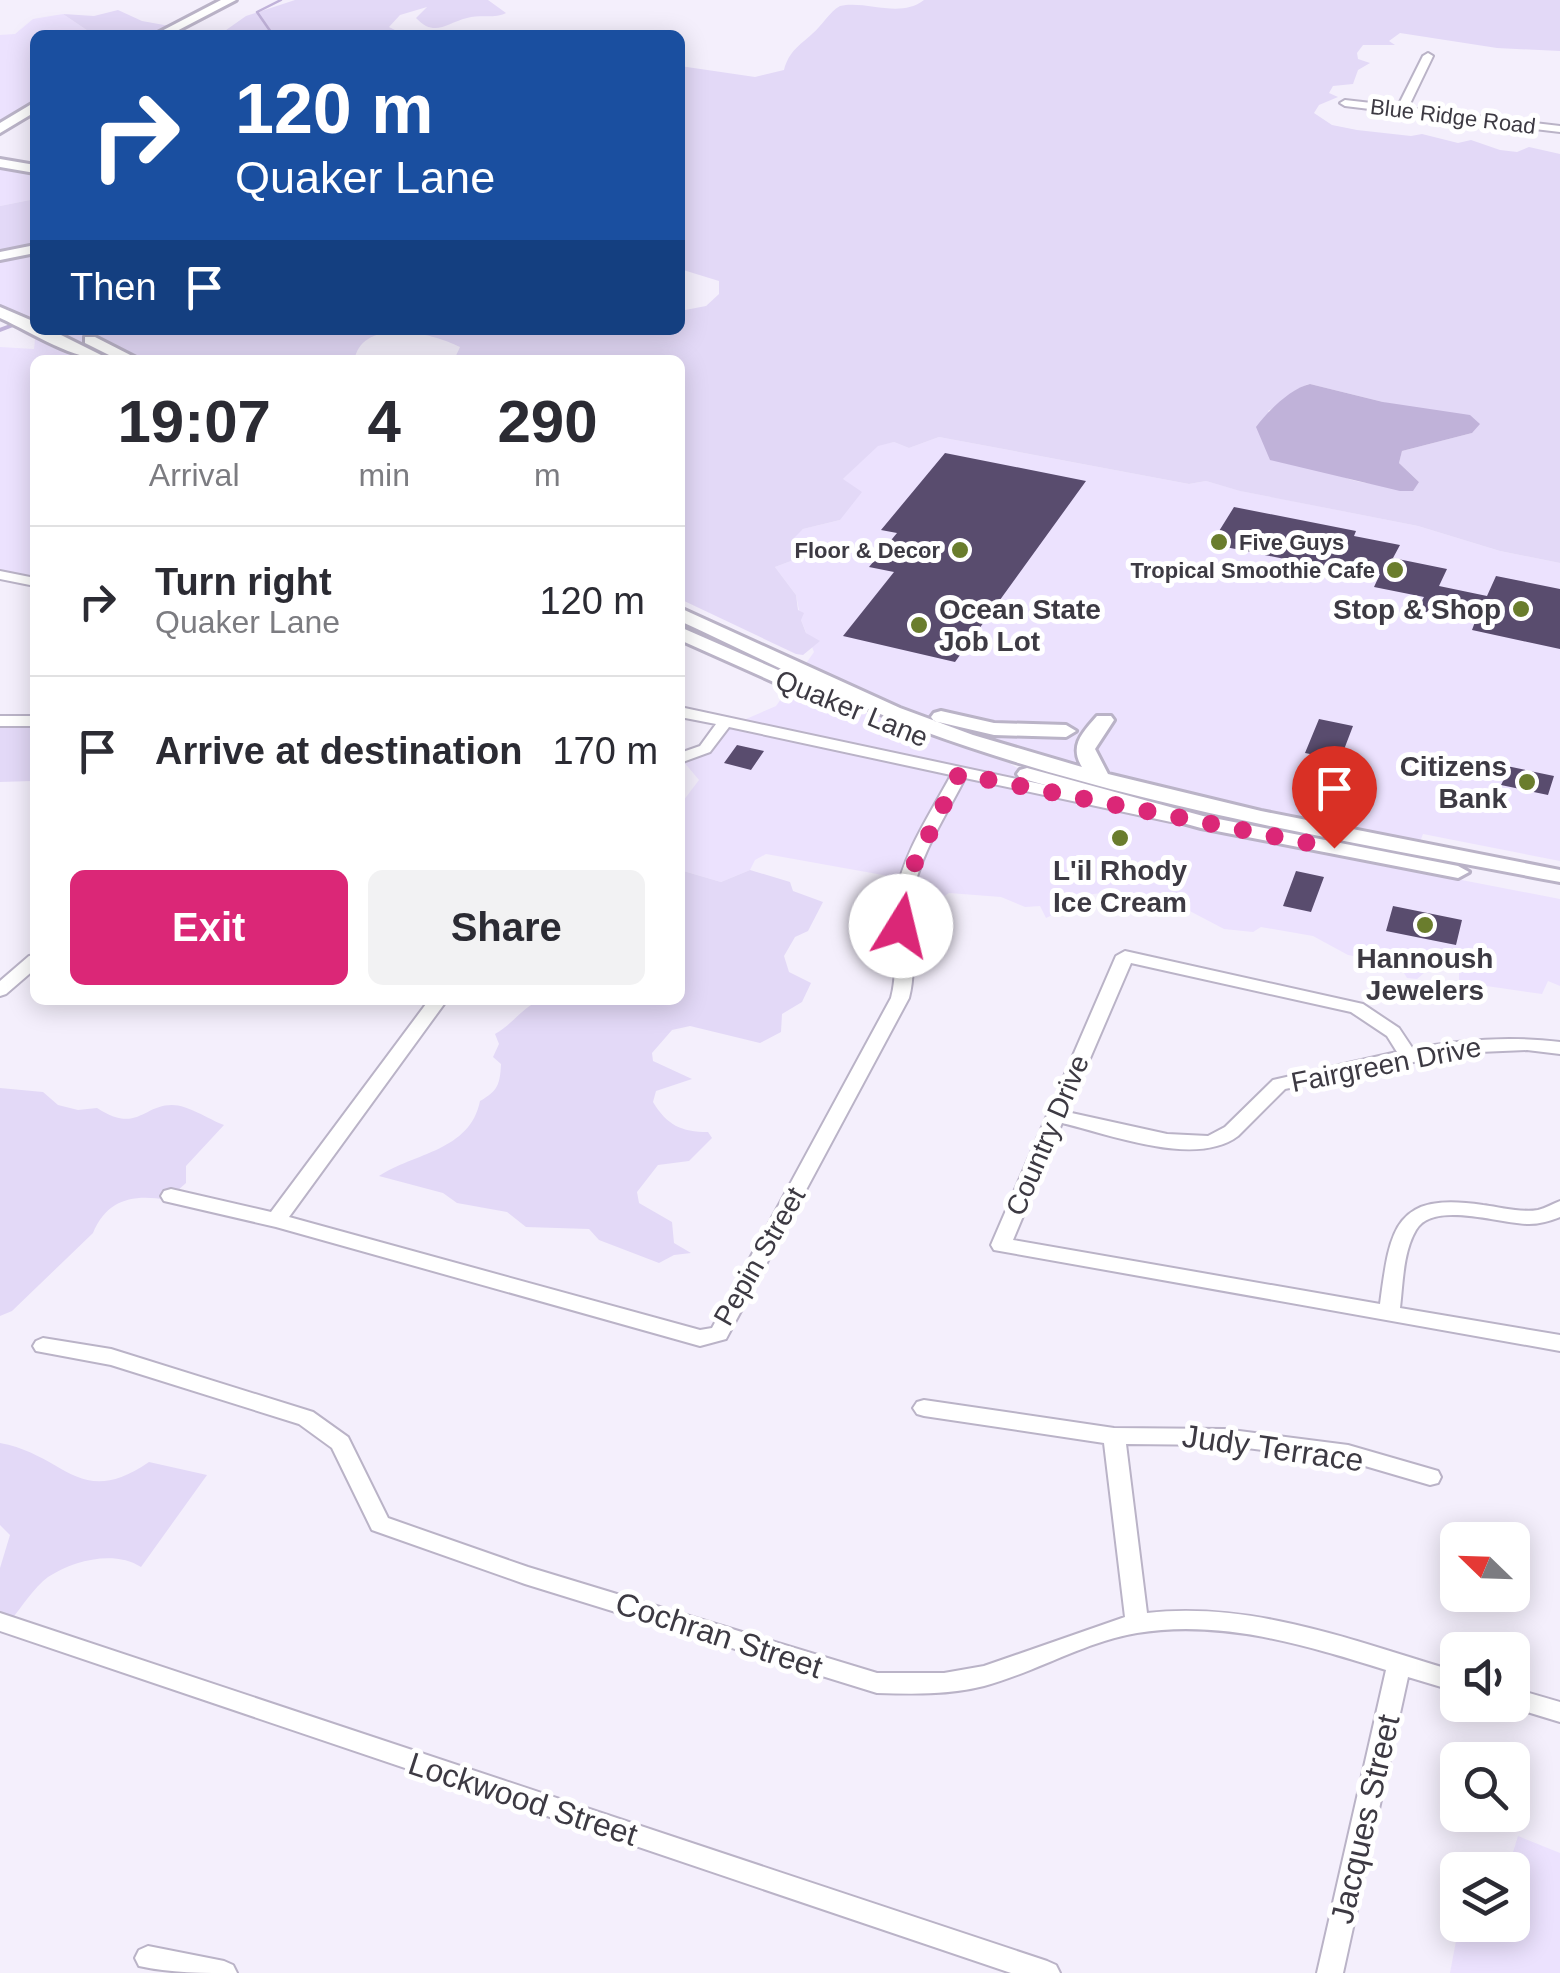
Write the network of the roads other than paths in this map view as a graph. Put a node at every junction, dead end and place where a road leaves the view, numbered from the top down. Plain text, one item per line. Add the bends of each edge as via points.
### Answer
1 (230, 0) edge
2 (170, 30) edge
3 (1428, 56) dead end
4 (1345, 103) dead end
5 (30, 109) edge
6 (1402, 109) junction
7 (0, 129) edge
8 (1560, 129) edge
9 (0, 165) edge
10 (30, 170) edge
11 (30, 250) edge
12 (0, 256) edge
13 (0, 298) edge
14 (0, 312) edge
15 (30, 312) edge
16 (30, 326) edge
17 (50, 335) edge
18 (81, 335) edge
19 (92, 355) edge
20 (121, 355) edge
21 (0, 576) edge
22 (30, 581) edge
23 (685, 616) edge
24 (685, 635) edge
25 (848, 693) junction
26 (685, 713) edge
27 (30, 719) edge
28 (0, 720) edge
29 (1104, 720) dead end
30 (726, 722) junction
31 (1066, 731) dead end
32 (685, 756) edge
33 (959, 774) junction
34 (1101, 779) junction
35 (1201, 822) junction
36 (1285, 830) junction
37 (1560, 876) edge
38 (1560, 891) edge
39 (30, 964) edge
40 (0, 990) edge
41 (434, 1005) edge
42 (1560, 1048) edge
43 (1410, 1058) junction
44 (1057, 1116) junction
45 (171, 1196) dead end
46 (1560, 1208) edge
47 (276, 1220) junction
48 (1389, 1312) junction
49 (1560, 1343) edge
50 (43, 1346) dead end
51 (924, 1408) dead end
52 (1114, 1436) junction
53 (1430, 1476) dead end
54 (0, 1622) edge
55 (1137, 1624) junction
56 (1399, 1665) junction
57 (1440, 1677) edge
58 (1530, 1703) edge
59 (1560, 1712) edge
60 (148, 1958) dead end
61 (224, 1973) edge
62 (1047, 1973) edge
63 (1330, 1973) edge

1 - 2 main road
3 - 6 street
4 - 6 street, Blue Ridge Road
5 - 7 main road
6 - 8 street, Blue Ridge Road
9 - 10 main road
11 - 12 main road
13 - 15 main road
14 - 16 main road
17 - 19 main road
18 - 20 main road
21 - 22 street
23 - 25 main road
24 - 35 main road, Quaker Lane via 991,763
25 - 31 main road via 994,728
25 - 34 main road, Quaker Lane
26 - 30 street, Quaker Lane
27 - 28 street
29 - 34 main road via 1084,748
30 - 32 street via 706,749
30 - 33 street, Quaker Lane
33 - 35 street, Quaker Lane
33 - 47 street, Pepin Street via 904,892 908,972 900,998 720,1334 700,1338
34 - 36 main road, Quaker Lane
35 - 36 main road, Quaker Lane
36 - 37 main road, Quaker Lane
36 - 38 main road, Quaker Lane
39 - 40 street
41 - 47 street
42 - 43 street, Fairgreen Drive via 1510,1042
43 - 44 street, Fairgreen Drive via 1280,1084 1215,1142
43 - 44 street, Country Drive via 1393,1032 1357,1008 1125,956
44 - 48 street, Country Drive via 1001,1245
45 - 47 street, Pepin Street
46 - 48 street via 1524,1217 1429,1207 1404,1232
48 - 49 street, Country Drive
50 - 55 street, Cochran Street via 111,1358 306,1418 340,1443 380,1524 877,1683 983,1676
51 - 52 street, Judy Terrace
52 - 53 street, Judy Terrace via 1224,1436 1348,1454
52 - 55 street
54 - 62 street, Lockwood Street
55 - 56 street, Cochran Street via 1230,1622
56 - 57 street, Cochran Street
56 - 63 street, Jacques Street
58 - 59 street
60 - 61 street

